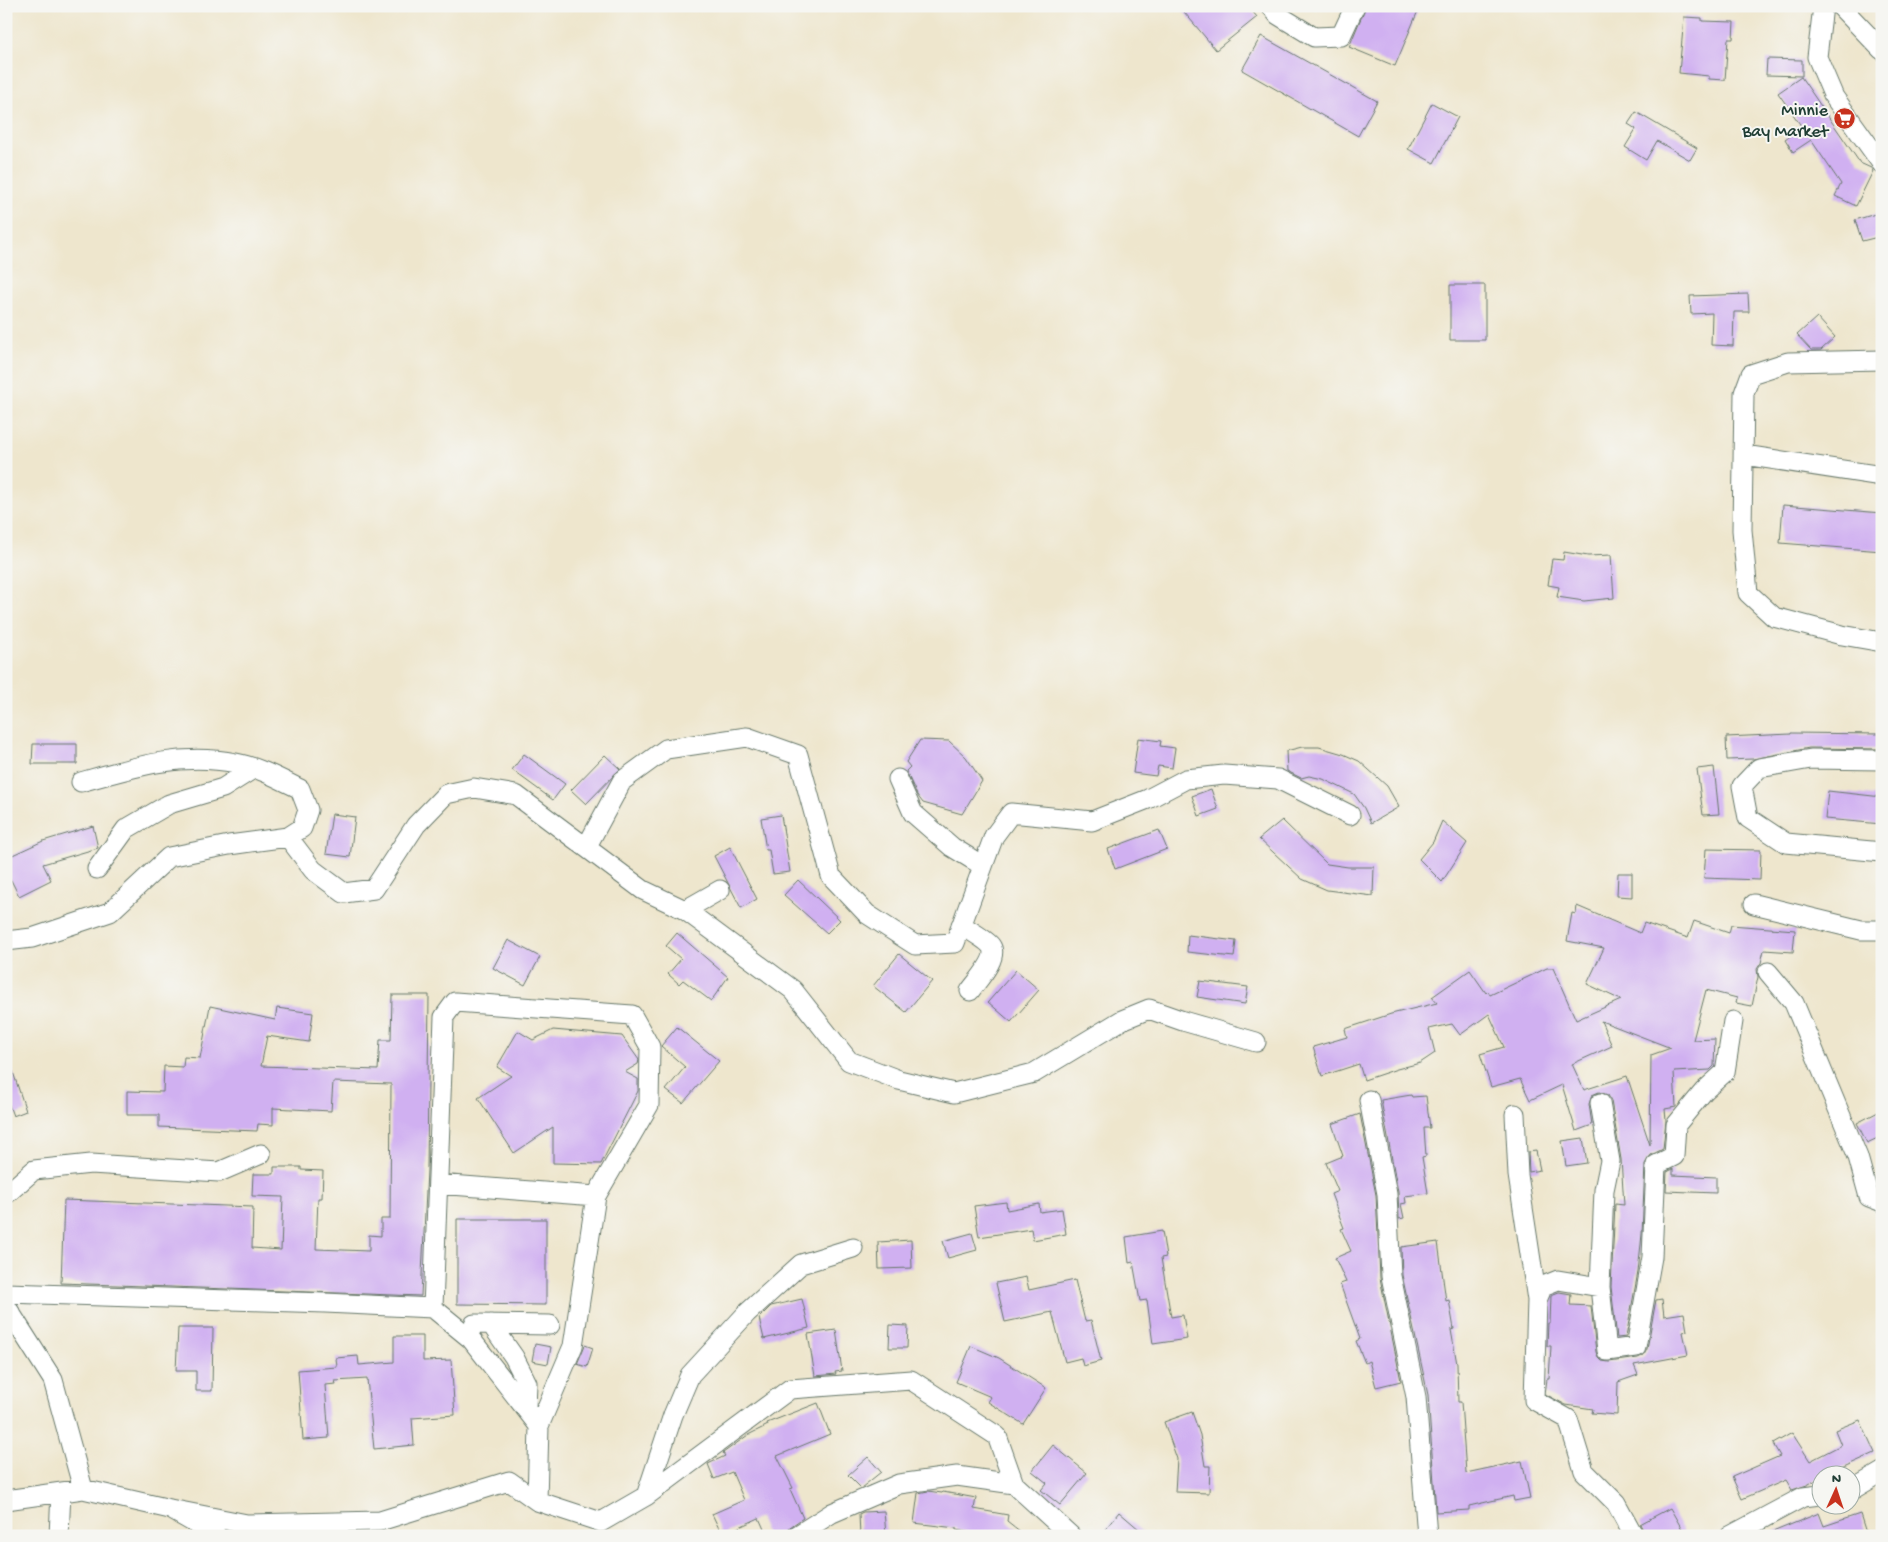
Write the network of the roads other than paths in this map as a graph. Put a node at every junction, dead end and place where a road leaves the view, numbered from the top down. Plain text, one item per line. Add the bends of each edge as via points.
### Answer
1 (1271, 6) edge
2 (1355, 6) edge
3 (1823, 6) edge
4 (1840, 6) edge
5 (1882, 50) edge
6 (1882, 164) edge
7 (1882, 360) edge
8 (1744, 455) junction
9 (1882, 476) edge
10 (1882, 642) edge
11 (1882, 760) edge
12 (253, 768) junction
13 (898, 779) dead end
14 (81, 782) dead end
15 (1350, 816) dead end
16 (288, 837) junction
17 (587, 846) junction
18 (1882, 852) edge
19 (983, 866) junction
20 (97, 868) dead end
21 (720, 890) dead end
22 (1754, 904) dead end
23 (685, 910) junction
24 (962, 925) junction
25 (1882, 930) edge
26 (6, 941) edge
27 (1768, 972) dead end
28 (970, 991) dead end
29 (1734, 1021) dead end
30 (1256, 1042) dead end
31 (1369, 1100) dead end
32 (1600, 1103) dead end
33 (1515, 1114) dead end
34 (260, 1154) dead end
35 (438, 1184) junction
36 (7, 1194) edge
37 (596, 1196) junction
38 (1882, 1202) edge
39 (853, 1248) dead end
40 (1600, 1287) junction
41 (6, 1293) edge
42 (1537, 1300) junction
43 (6, 1306) edge
44 (433, 1308) junction
45 (550, 1325) dead end
46 (526, 1409) junction
47 (539, 1426) junction
48 (1882, 1472) edge
49 (1014, 1484) junction
50 (1860, 1485) edge
51 (83, 1489) junction
52 (61, 1492) junction
53 (646, 1496) junction
54 (1810, 1496) edge
55 (6, 1500) edge
56 (537, 1501) junction
57 (170, 1509) junction
58 (59, 1536) edge
59 (216, 1536) edge
60 (796, 1536) edge
61 (1071, 1536) edge
62 (1427, 1536) edge
63 (1634, 1536) edge
64 (1730, 1536) edge

1 - 2 street via 1278,15 1314,37 1340,36
3 - 6 street via 1817,57 1834,97
4 - 5 street
7 - 8 street via 1788,362 1751,374 1744,394
8 - 9 street
8 - 10 street via 1742,530 1748,593 1774,617
11 - 18 street via 1811,759 1759,768 1742,786 1748,818 1786,843
12 - 14 street via 198,758 145,764
12 - 16 street via 300,788 308,810 302,828
12 - 20 street via 223,788 169,804 126,829
13 - 19 street via 913,813 952,847
15 - 19 street via 1278,779 1224,775 1186,779 1148,799 1092,821 1011,814 994,836
16 - 17 street via 313,870 344,893 374,889 416,825 446,794 474,788 516,795
16 - 26 street via 169,857 110,912 32,938
17 - 23 street via 643,890
17 - 24 street via 622,781 666,749 747,737 798,754 831,876 867,914 915,945 955,943
19 - 24 street
21 - 23 street
22 - 25 street via 1861,930
23 - 30 street via 793,990 850,1061 899,1080 954,1094 1034,1073 1122,1020 1149,1009
24 - 28 street via 991,945 994,953
27 - 38 street via 1794,1003 1858,1157 1869,1197
29 - 40 street via 1725,1072 1704,1091 1676,1125 1674,1156 1656,1165 1652,1257 1636,1347 1607,1351
31 - 62 street via 1387,1194 1391,1276 1416,1397
32 - 40 street via 1610,1161 1604,1190
33 - 42 street via 1518,1175
34 - 36 street via 219,1172 91,1164 34,1170
35 - 37 street
35 - 37 street via 444,1017 455,1002 632,1015 650,1047 649,1105
35 - 44 street
37 - 47 street via 573,1346
39 - 53 street via 801,1264 747,1313 690,1375
40 - 42 street via 1558,1280 1543,1286
41 - 44 street
42 - 63 street via 1534,1400 1568,1419 1584,1472 1616,1503
43 - 51 street via 53,1380
44 - 46 street via 471,1338
45 - 46 street via 483,1324 514,1356 527,1383
46 - 47 street
47 - 56 street
48 - 50 street
49 - 53 street via 997,1436 911,1380 790,1388
49 - 60 street via 957,1476 899,1484 832,1512
49 - 61 street
51 - 52 street
51 - 57 street
52 - 55 street
52 - 58 street
53 - 56 street via 601,1522
54 - 64 street
56 - 57 street via 509,1481 380,1520 247,1524
57 - 59 street

